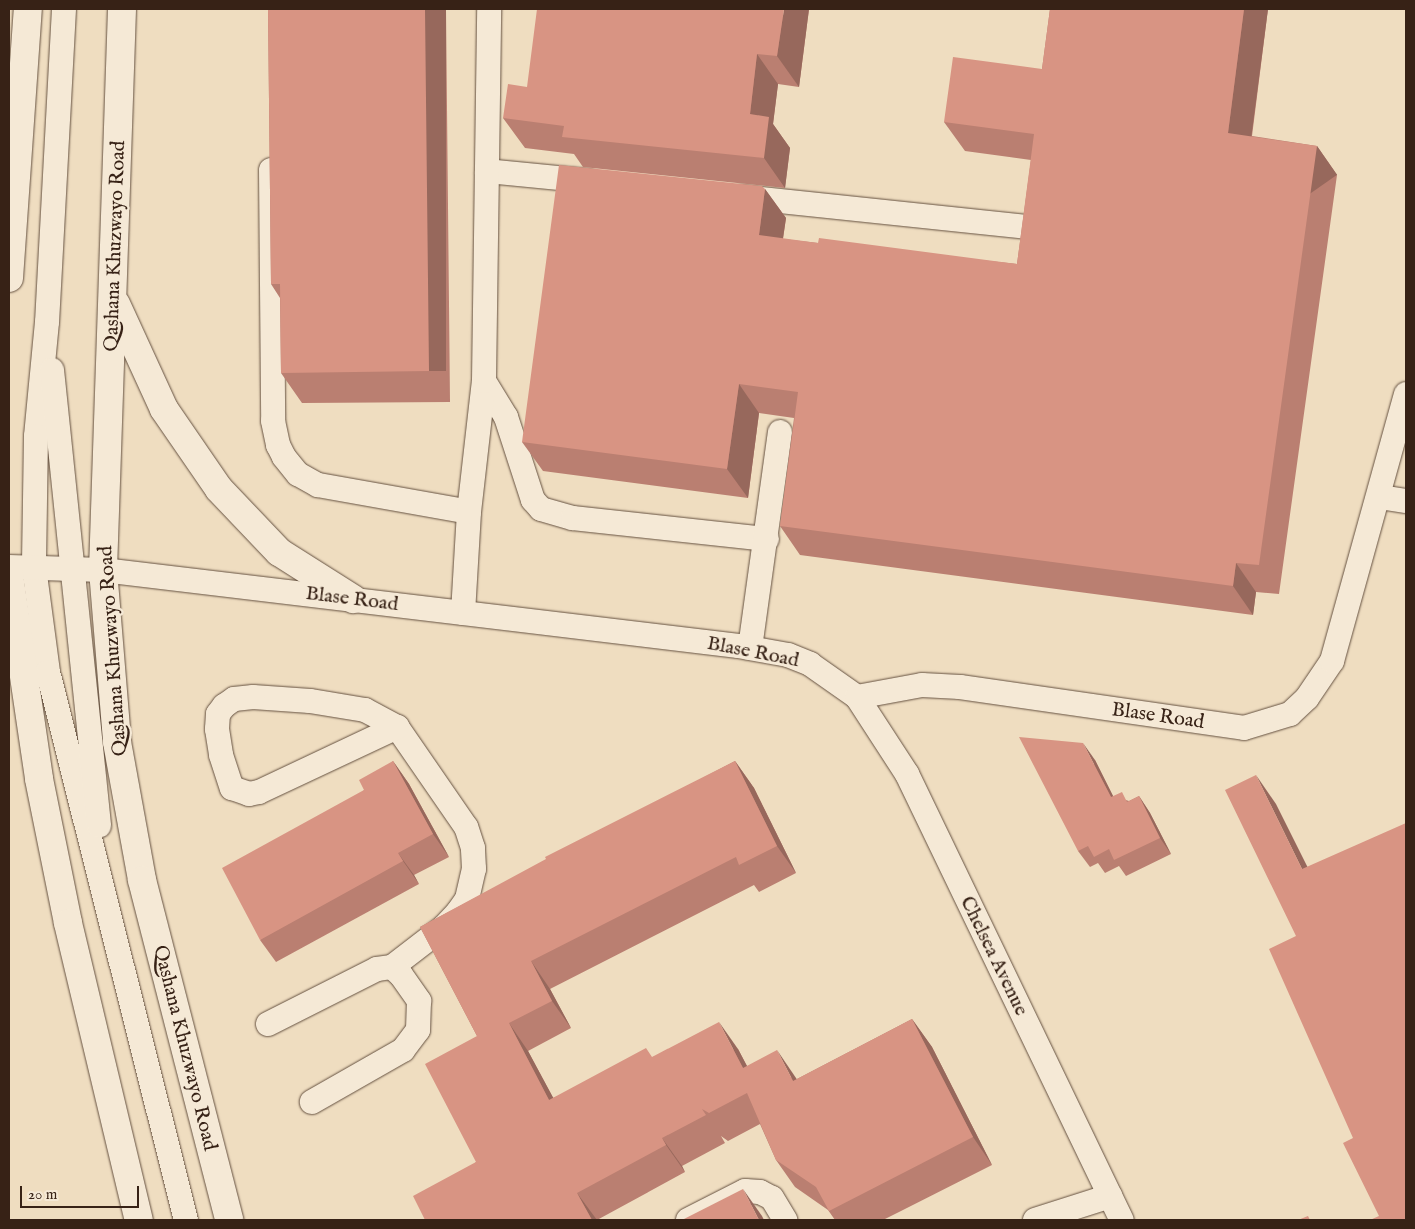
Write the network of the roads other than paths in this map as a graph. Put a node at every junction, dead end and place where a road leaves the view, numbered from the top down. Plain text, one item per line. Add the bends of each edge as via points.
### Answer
1 (28, 9) edge
2 (64, 9) edge
3 (122, 9) edge
4 (489, 9) edge
5 (271, 144) edge
6 (487, 171) junction
7 (614, 184) edge
8 (722, 195) edge
9 (1026, 227) edge
10 (9, 278) edge
11 (114, 298) junction
12 (47, 322) junction
13 (484, 381) junction
14 (1405, 402) edge
15 (780, 432) dead end
16 (1397, 466) edge
17 (1380, 496) junction
18 (1406, 501) edge
19 (469, 512) junction
20 (767, 539) junction
21 (9, 567) edge
22 (75, 568) junction
23 (102, 570) junction
24 (21, 571) edge
25 (353, 599) junction
26 (463, 613) junction
27 (750, 648) junction
28 (857, 696) junction
29 (397, 727) junction
30 (107, 908) junction
31 (392, 967) junction
32 (268, 1024) dead end
33 (312, 1102) dead end
34 (1110, 1196) junction
35 (140, 1220) edge
36 (186, 1220) edge
37 (229, 1220) edge
38 (688, 1220) edge
39 (785, 1220) edge
40 (1035, 1220) edge
41 (1122, 1220) edge

1 - 10 main road
2 - 12 lane
3 - 11 main road, Qashana Khuzwayo Road
4 - 6 lane
5 - 19 lane via 273,421 284,457 298,474 318,485
6 - 7 lane
6 - 13 lane
8 - 9 lane
11 - 23 main road, Qashana Khuzwayo Road
11 - 25 main road via 164,409 218,489 279,552
12 - 22 lane
12 - 24 lane
13 - 19 lane
13 - 20 lane via 506,416 533,500 540,510 573,518
14 - 16 lane, Blase Road
15 - 20 lane
16 - 17 lane, Blase Road
17 - 18 lane
17 - 28 lane, Blase Road via 1332,661 1307,698 1283,717 1244,728 929,685
19 - 26 lane
20 - 27 lane
21 - 24 lane, Blase Road
22 - 23 lane, Blase Road
22 - 24 lane, Blase Road
22 - 30 lane
23 - 25 lane, Blase Road
23 - 37 main road, Qashana Khuzwayo Road via 117,742 142,880
24 - 30 lane via 42,643
24 - 35 main road via 42,798 68,923
25 - 26 lane, Blase Road
26 - 27 lane, Blase Road
27 - 28 lane, Blase Road via 788,655 810,664
28 - 34 lane, Chelsea Avenue via 907,774
29 - 29 lane via 249,794 232,788 221,755 217,729 218,714 224,706 234,699 253,697 310,700 365,710
29 - 31 lane via 466,827 473,848 474,869 467,899 458,912 444,927
30 - 36 lane
31 - 32 lane via 377,969
31 - 33 lane via 401,974 419,1000 418,1030 411,1042 386,1062
34 - 40 lane
34 - 41 lane, Chelsea Avenue
38 - 39 lane via 746,1192 760,1192 772,1198

